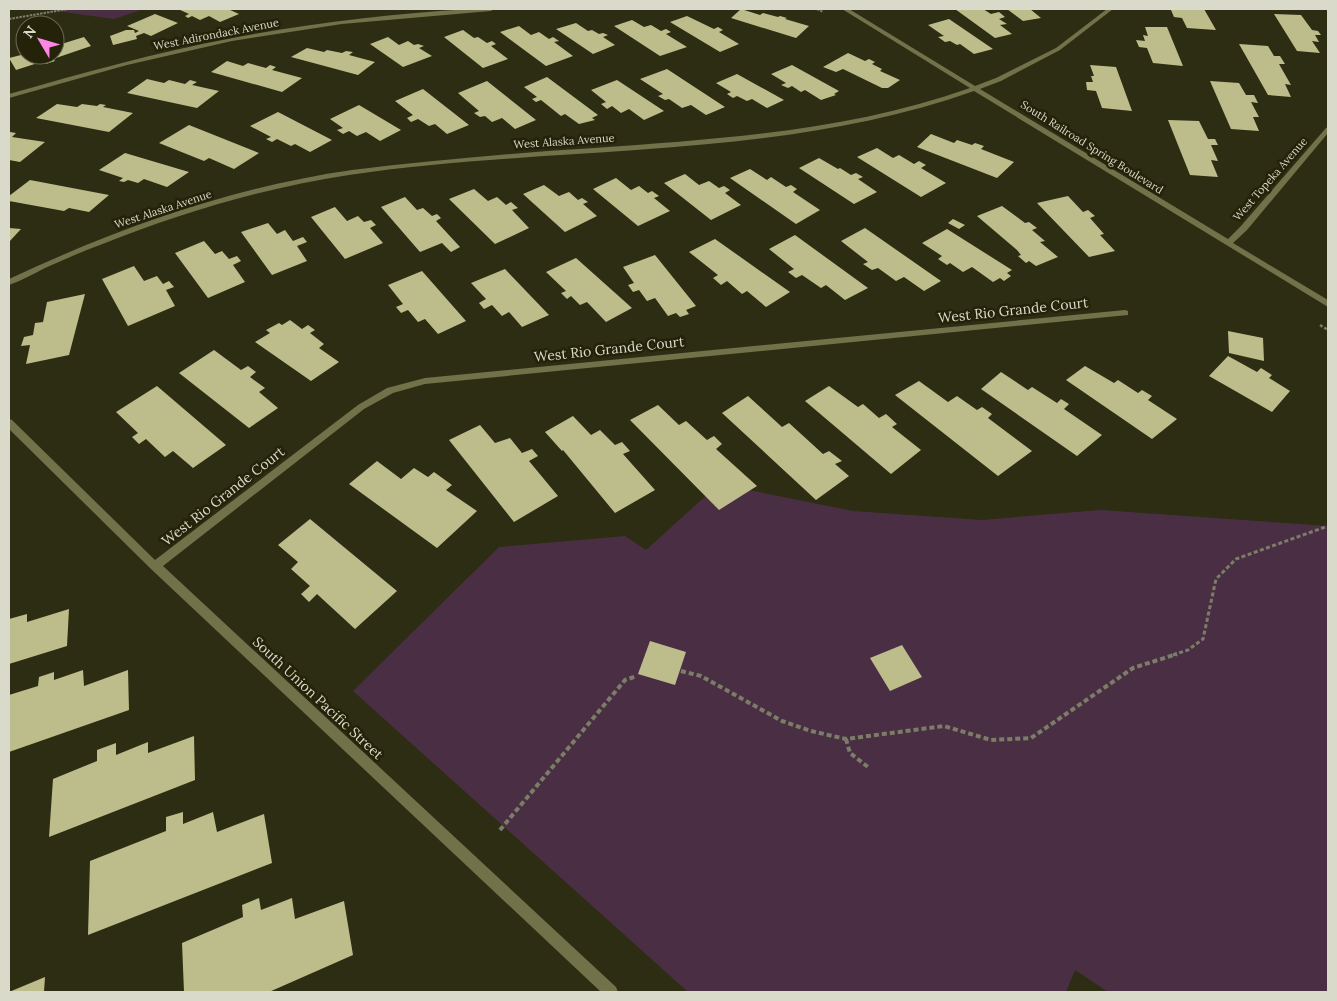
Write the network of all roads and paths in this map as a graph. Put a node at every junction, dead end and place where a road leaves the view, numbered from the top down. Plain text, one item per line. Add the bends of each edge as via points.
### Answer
1 (68, 9) edge
2 (491, 9) edge
3 (845, 9) edge
4 (1110, 9) edge
5 (9, 19) edge
6 (975, 88) junction
7 (9, 96) edge
8 (1328, 129) edge
9 (1228, 243) junction
10 (9, 282) edge
11 (1328, 304) edge
12 (1125, 313) dead end
13 (9, 423) edge
14 (1328, 526) edge
15 (155, 566) junction
16 (681, 671) dead end
17 (636, 676) dead end
18 (846, 739) junction
19 (868, 767) dead end
20 (500, 830) dead end
21 (610, 992) edge

1 - 5 path
2 - 7 street, West Adirondack Avenue via 390,16 242,38 86,73
3 - 6 street, South Railroad Spring Boulevard
4 - 6 street, West Alaska Avenue via 1057,50
6 - 9 street, South Railroad Spring Boulevard
6 - 10 street, West Alaska Avenue via 908,110 818,129 711,142 460,161 344,174 225,200 173,216 69,255
8 - 9 street, West Topeka Avenue
9 - 11 street, South Railroad Spring Boulevard
12 - 15 street, West Rio Grande Court via 425,381 390,390 361,407
13 - 15 street, South Union Pacific Street
14 - 18 path via 1236,560 1216,579 1203,638 1188,650 1133,668 1031,738 991,740 944,726
15 - 21 street, South Union Pacific Street
16 - 18 path via 701,676 782,721
17 - 20 path via 625,680
18 - 19 path via 850,753

